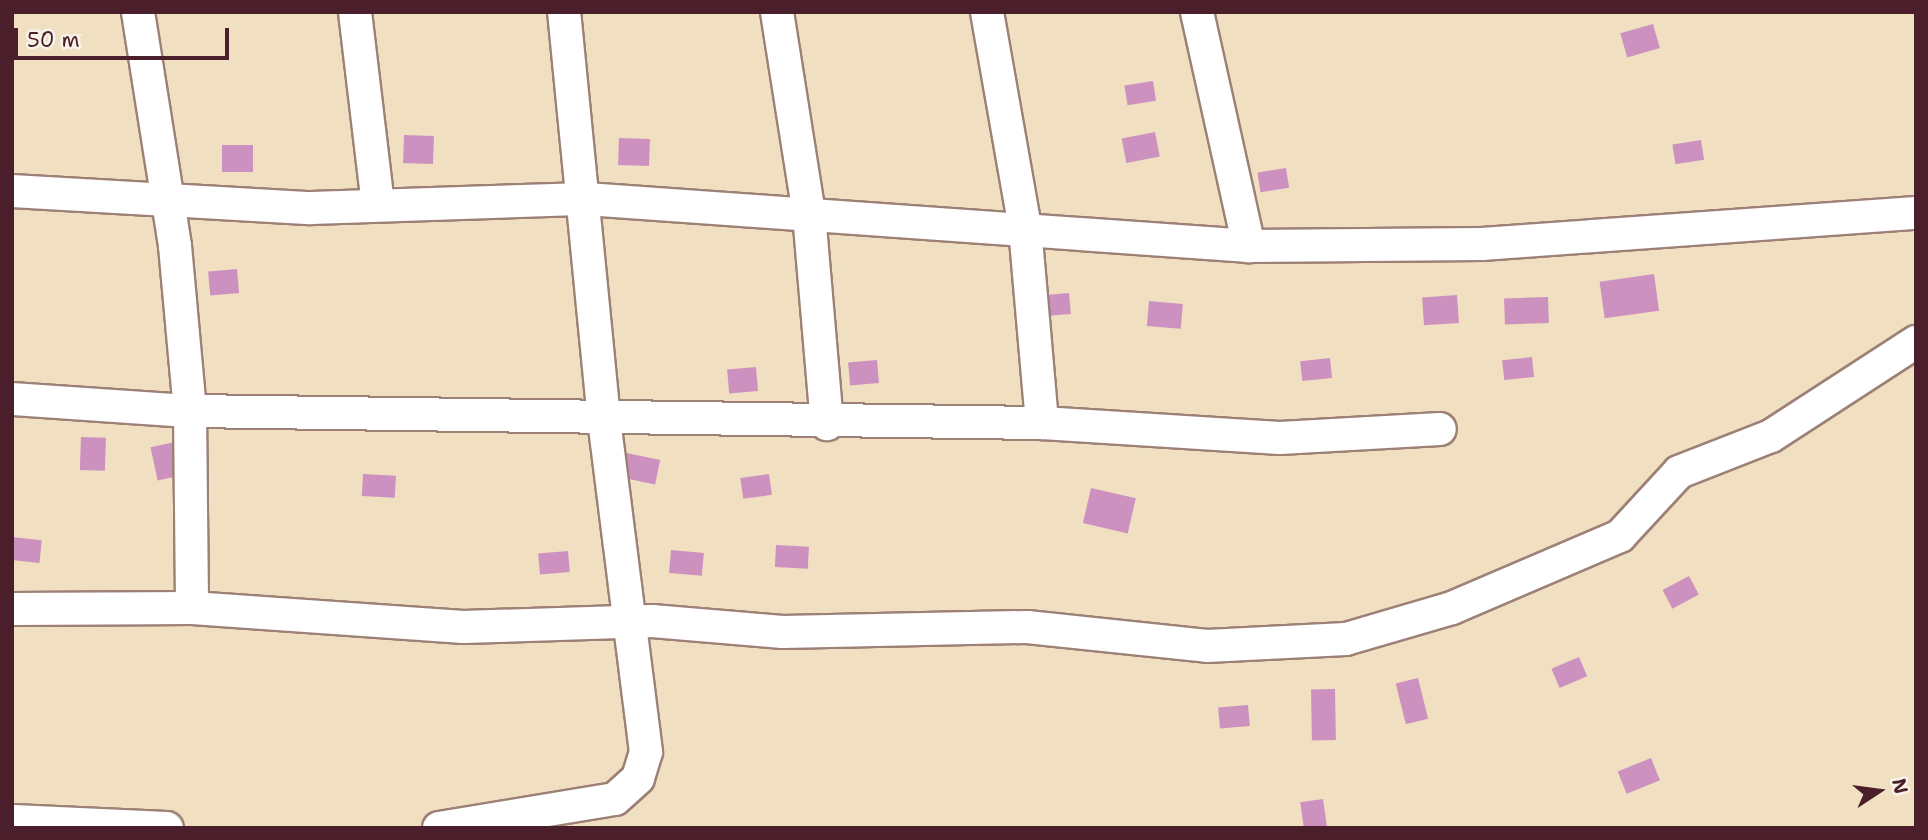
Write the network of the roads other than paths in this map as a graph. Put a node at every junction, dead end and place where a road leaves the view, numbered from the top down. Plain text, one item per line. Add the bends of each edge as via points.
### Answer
1 (138, 12) edge
2 (355, 12) edge
3 (564, 12) edge
4 (777, 12) edge
5 (987, 12) edge
6 (1197, 12) edge
7 (12, 191) edge
8 (586, 199) junction
9 (168, 202) junction
10 (378, 205) junction
11 (809, 214) junction
12 (1916, 214) edge
13 (1025, 228) junction
14 (1249, 246) junction
15 (1916, 342) edge
16 (12, 399) edge
17 (190, 411) junction
18 (604, 419) junction
19 (1042, 423) junction
20 (827, 424) junction
21 (1440, 429) dead end
22 (192, 608) junction
23 (12, 609) edge
24 (630, 625) junction
25 (12, 821) edge
26 (167, 828) edge
27 (439, 828) edge

1 - 9 street
2 - 10 street
3 - 8 street
4 - 11 street
5 - 13 street
6 - 14 street
7 - 9 street
8 - 10 street
8 - 11 street
8 - 18 street
9 - 10 street
9 - 17 street
11 - 13 street
11 - 20 street
12 - 14 street via 1482,244
13 - 14 street
13 - 19 street
15 - 24 street via 1771,436 1679,472 1611,541 1452,608 1346,639 1207,646 1027,627 783,632 675,621
16 - 17 street
17 - 18 street
17 - 22 street
18 - 20 street
18 - 24 street
19 - 20 street
19 - 21 street via 1280,438
22 - 23 street
22 - 24 street via 463,627
24 - 27 street via 646,752 638,778 614,799 583,809
25 - 26 street

